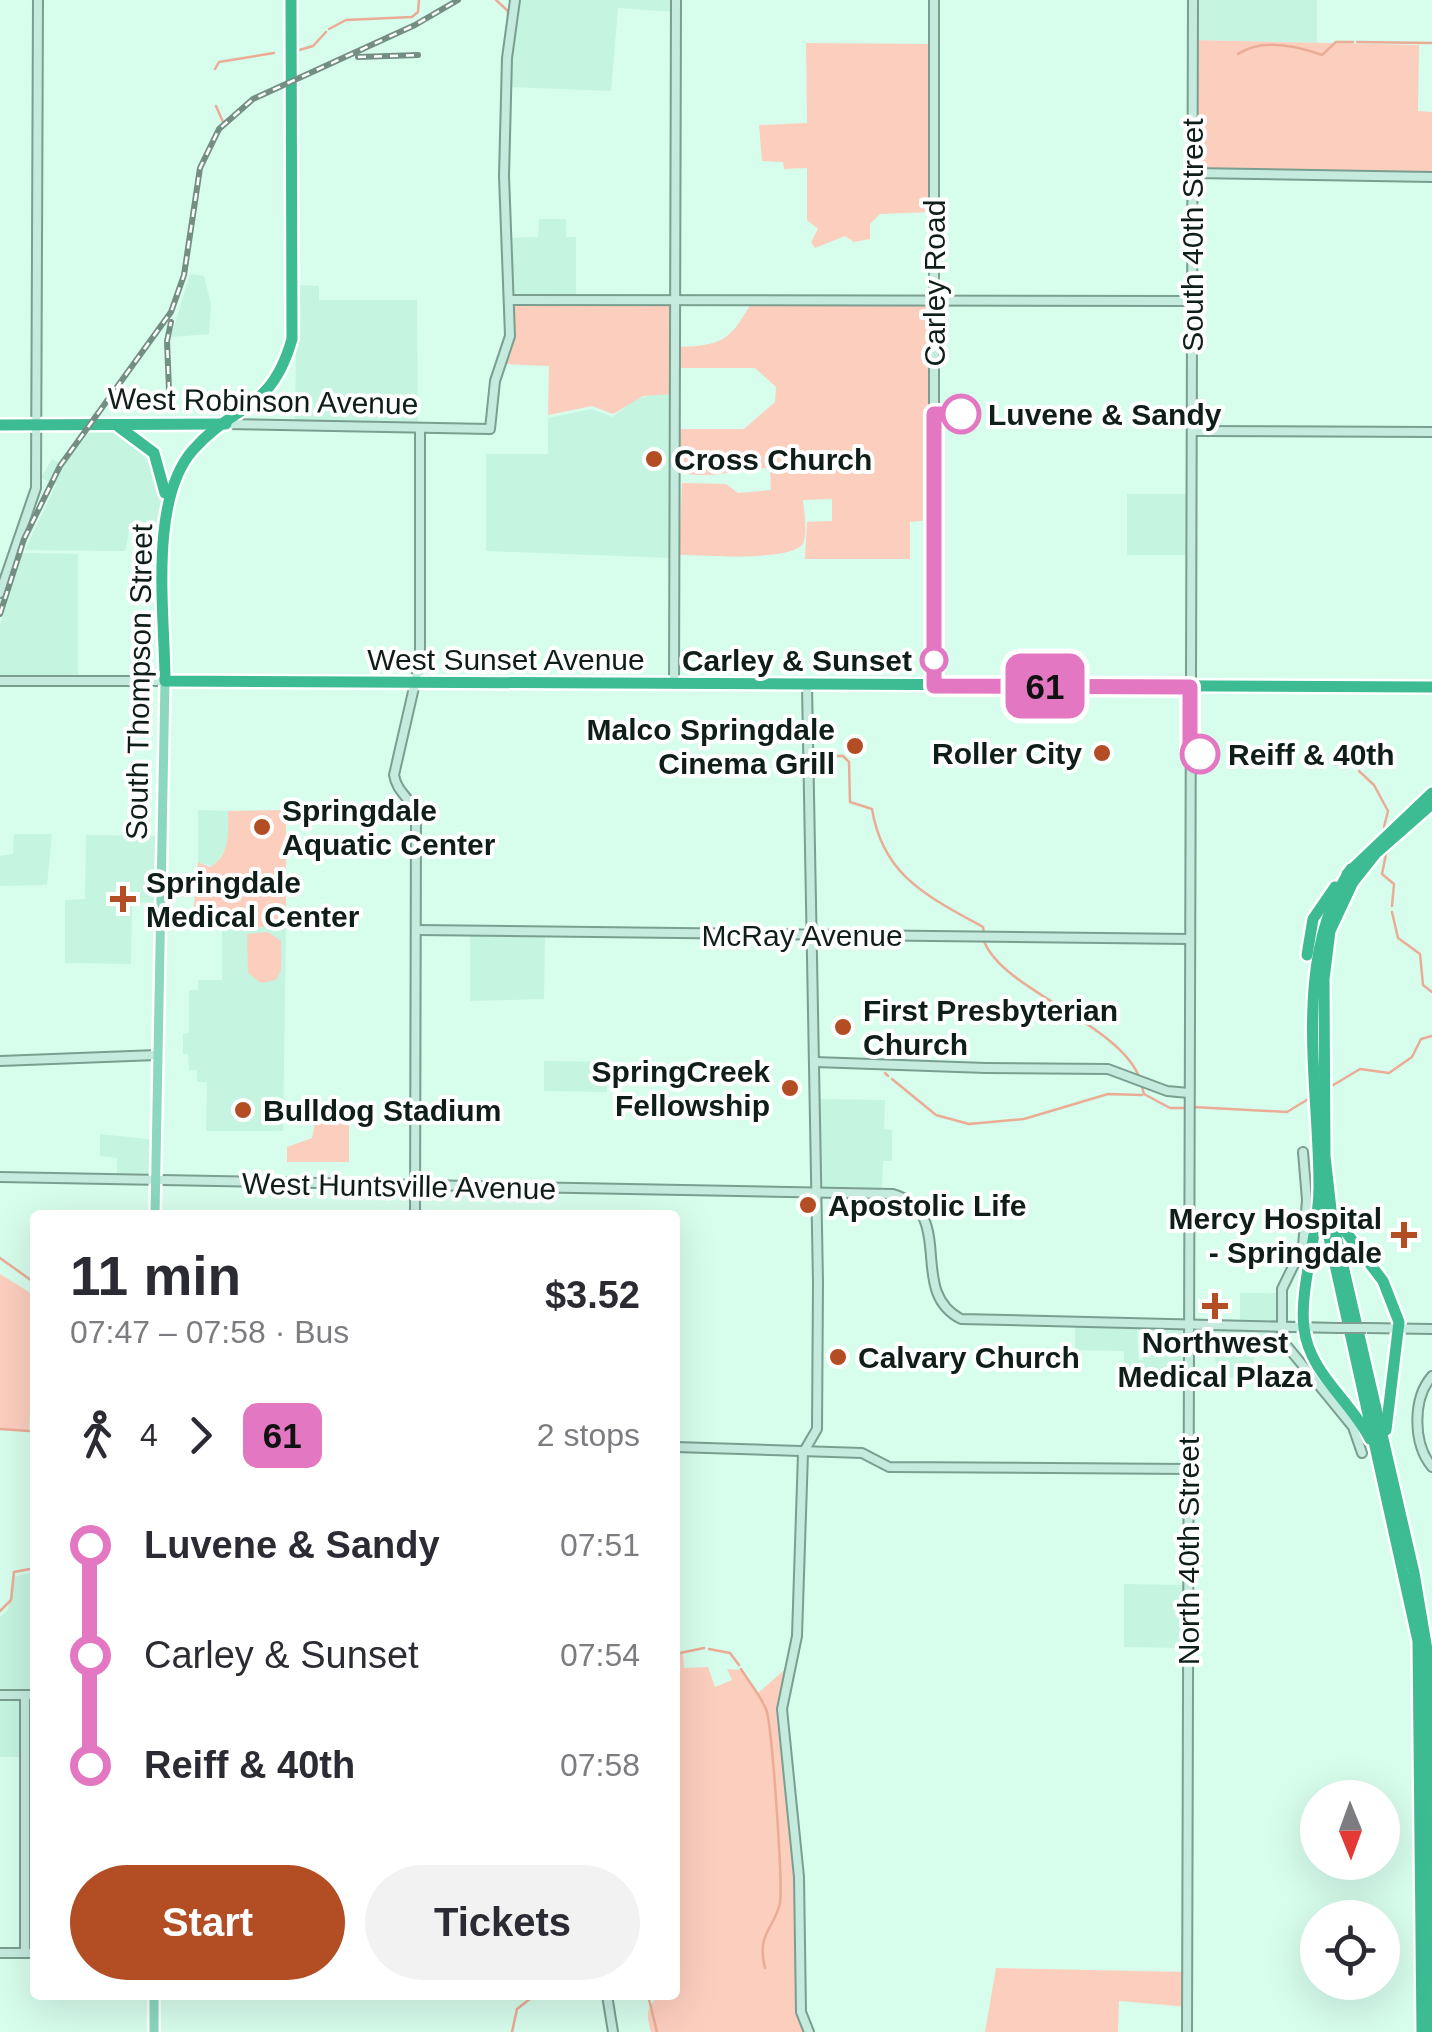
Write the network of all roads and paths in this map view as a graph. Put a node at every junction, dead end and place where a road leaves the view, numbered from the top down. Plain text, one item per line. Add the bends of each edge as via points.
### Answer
1 (38, 0) edge
2 (291, 0) edge
3 (515, 0) edge
4 (676, 0) edge
5 (934, 0) edge
6 (1194, 0) edge
7 (1192, 172) junction
8 (1432, 177) edge
9 (510, 300) junction
10 (676, 300) junction
11 (1191, 301) junction
12 (934, 302) junction
13 (195, 424) junction
14 (226, 424) junction
15 (0, 425) edge
16 (36, 425) junction
17 (420, 428) junction
18 (132, 429) junction
19 (1192, 430) junction
20 (1432, 432) edge
21 (204, 440) junction
22 (167, 485) junction
23 (0, 594) edge
24 (0, 681) edge
25 (416, 684) junction
26 (674, 686) junction
27 (807, 686) junction
28 (934, 686) junction
29 (1190, 687) junction
30 (165, 688) junction
31 (1432, 688) edge
32 (1432, 793) edge
33 (1432, 804) edge
34 (1352, 869) junction
35 (416, 930) junction
36 (814, 935) junction
37 (1190, 939) junction
38 (1307, 955) dead end
39 (1308, 1049) dead end
40 (157, 1055) junction
41 (0, 1060) edge
42 (816, 1062) junction
43 (1190, 1070) joint
44 (1316, 1084) junction
45 (1190, 1093) junction
46 (1303, 1152) dead end
47 (0, 1177) edge
48 (155, 1182) junction
49 (415, 1186) junction
50 (818, 1192) junction
51 (1324, 1195) junction
52 (155, 1210) edge
53 (415, 1210) edge
54 (1295, 1324) junction
55 (1189, 1325) junction
56 (1400, 1329) junction
57 (1432, 1329) edge
58 (1432, 1376) edge
59 (812, 1440) junction
60 (680, 1448) edge
61 (803, 1453) junction
62 (821, 1453) junction
63 (1362, 1453) dead end
64 (1377, 1457) junction
65 (1432, 1467) edge
66 (1189, 1469) junction
67 (1391, 1474) junction
68 (0, 1695) edge
69 (30, 1695) edge
70 (0, 1953) edge
71 (30, 1953) edge
72 (154, 2000) edge
73 (608, 2000) edge
74 (154, 2032) edge
75 (613, 2032) edge
76 (809, 2032) edge
77 (1187, 2032) edge
78 (1422, 2032) edge
79 (1431, 2032) edge

1 - 16 street
2 - 14 highway, South Thompson Street via 292,340 272,386
3 - 9 street via 504,176
4 - 10 street
5 - 12 street, Carley Road
6 - 7 street, South 40th Street
7 - 8 street
7 - 11 street, South 40th Street
9 - 10 street
9 - 17 street, West Robinson Avenue via 510,336 495,381 490,428
10 - 12 street
10 - 26 street
11 - 12 street
11 - 19 street, South 40th Street
12 - 28 street, Carley Road
13 - 14 highway, West Robinson Avenue
13 - 18 highway, West Robinson Avenue
13 - 21 highway via 204,429
14 - 17 street, West Robinson Avenue
14 - 21 highway, South Thompson Street
15 - 16 highway, West Robinson Avenue
16 - 18 highway, West Robinson Avenue
16 - 23 street via 35,499
17 - 25 street
18 - 22 highway via 154,453
19 - 20 street
19 - 29 street, South 40th Street
21 - 22 highway, South Thompson Street
22 - 30 highway, South Thompson Street
24 - 30 street, West Sunset Avenue
25 - 26 highway, West Sunset Avenue
25 - 30 highway, West Sunset Avenue via 181,682
25 - 35 street via 394,776 415,811
26 - 27 highway, West Sunset Avenue
27 - 28 highway, West Sunset Avenue
27 - 36 street
28 - 29 highway, West Sunset Avenue
29 - 31 highway, West Sunset Avenue
29 - 37 street, South 40th Street
30 - 40 main road, South Thompson Street
32 - 34 highway
33 - 51 highway via 1366,864 1330,931
34 - 38 highway via 1315,914
34 - 44 highway via 1318,946
35 - 36 street, McRay Avenue
35 - 49 street
36 - 37 street, McRay Avenue
36 - 42 street
37 - 43 street, South 40th Street
39 - 44 highway
40 - 41 street
40 - 48 main road, South Thompson Street
42 - 45 street via 1103,1069
42 - 50 street
43 - 45 street, North 40th Street
44 - 51 highway
45 - 55 street, North 40th Street
46 - 54 street via 1303,1246 1282,1289
47 - 48 street, West Huntsville Avenue
48 - 49 street, West Huntsville Avenue
48 - 52 main road, South Thompson Street
49 - 50 street, West Huntsville Avenue
49 - 53 street
50 - 55 street, West Huntsville Avenue via 893,1194 915,1205 930,1233 932,1288 952,1314 976,1322
50 - 59 street
51 - 54 highway
51 - 56 highway via 1388,1290
51 - 64 highway
51 - 67 highway
54 - 55 street
54 - 56 street, bridge
54 - 63 street via 1287,1352 1353,1427
54 - 64 highway
55 - 66 street, North 40th Street
56 - 57 street
56 - 67 highway via 1386,1415
58 - 65 street via 1420,1394 1419,1442
59 - 61 street
59 - 62 street via 811,1449
60 - 61 street
61 - 62 street
61 - 76 street via 797,1636 782,1709 799,1877 802,2012
62 - 66 street via 862,1453 889,1467
64 - 78 highway via 1419,1655
66 - 77 street, North 40th Street
67 - 79 highway via 1428,1664
68 - 69 street
69 - 71 street
70 - 71 street
72 - 74 main road
73 - 75 street

